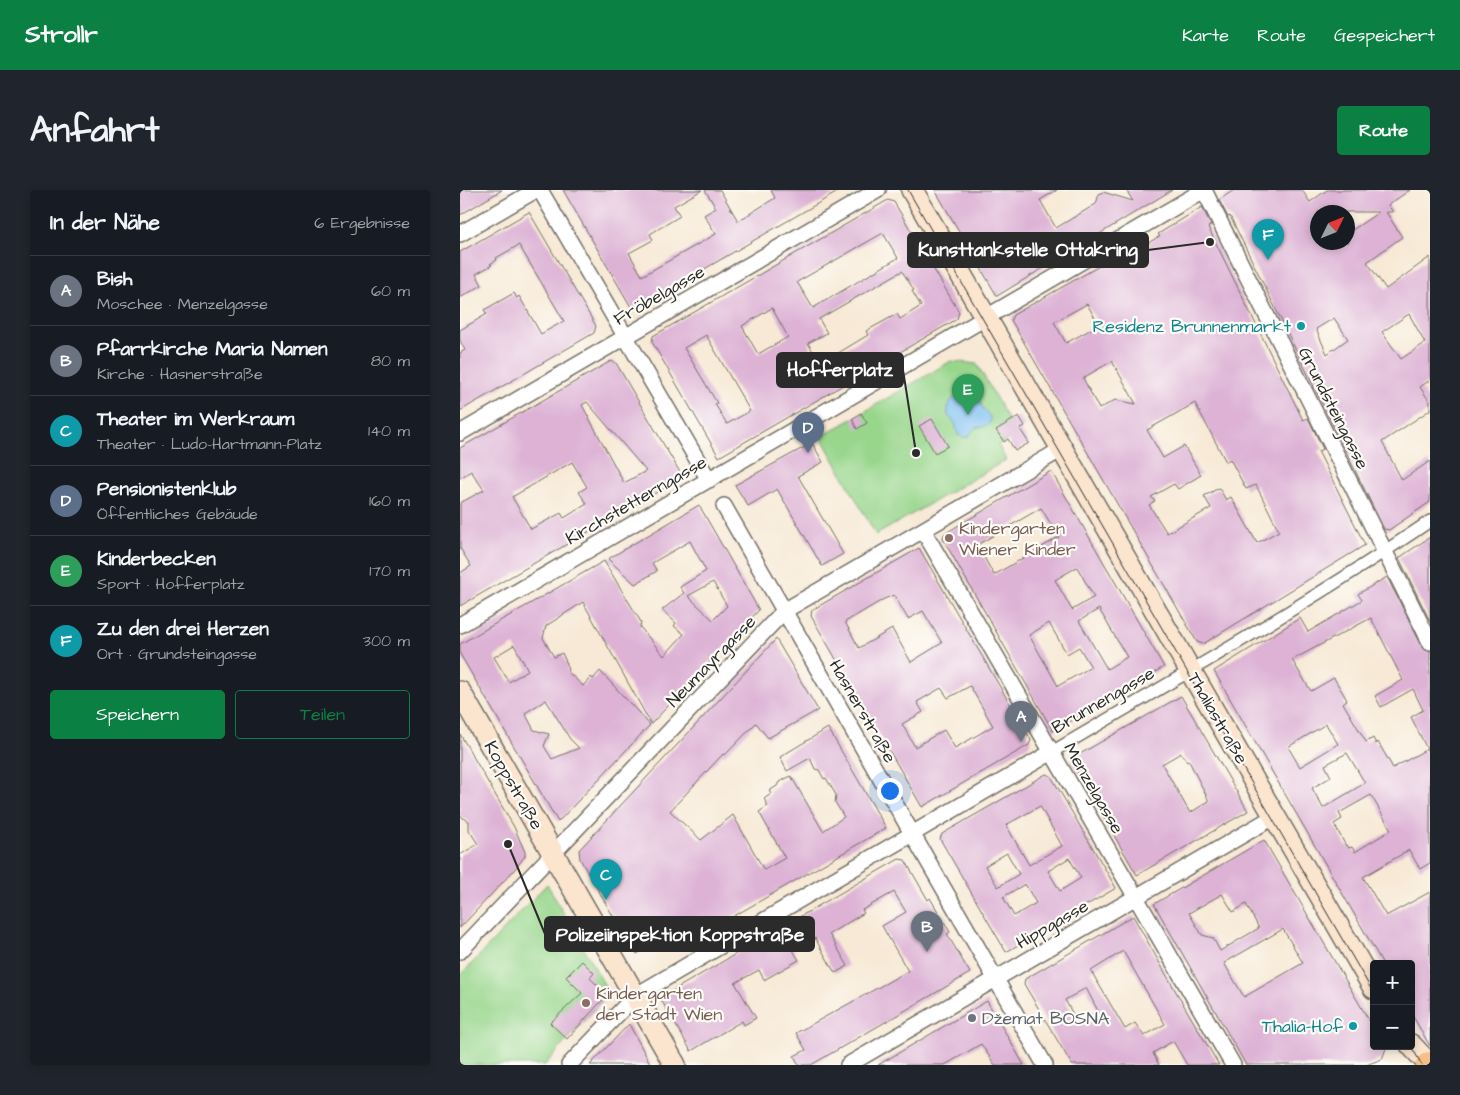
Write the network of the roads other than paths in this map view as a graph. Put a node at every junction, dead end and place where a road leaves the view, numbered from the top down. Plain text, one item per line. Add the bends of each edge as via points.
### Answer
1 (538, 190) edge
2 (878, 190) edge
3 (912, 190) edge
4 (1204, 190) edge
5 (460, 234) edge
6 (986, 318) junction
7 (625, 337) junction
8 (460, 433) edge
9 (1062, 449) junction
10 (708, 480) junction
11 (724, 506) dead end
12 (1430, 521) edge
13 (923, 530) junction
14 (1385, 552) junction
15 (784, 611) junction
16 (460, 625) edge
17 (1430, 642) edge
18 (1190, 671) junction
19 (460, 692) edge
20 (1052, 752) junction
21 (1275, 816) junction
22 (912, 833) junction
23 (554, 853) junction
24 (1136, 897) junction
25 (460, 951) edge
26 (996, 979) junction
27 (1370, 981) edge
28 (635, 996) junction
29 (1415, 1049) edge
30 (1404, 1050) edge
31 (569, 1065) edge
32 (675, 1065) edge
33 (848, 1065) edge
34 (1046, 1065) edge
35 (1233, 1065) edge
36 (1408, 1065) edge
37 (1429, 1065) edge

1 - 5 street
1 - 7 street
2 - 7 street, Fröbelgasse
3 - 6 main road
4 - 6 street
4 - 14 street, Grundsteingasse
6 - 9 main road, Thaliastraße
6 - 10 street, Kirchstetterngasse
7 - 8 street, Fröbelgasse
7 - 10 street
9 - 13 street, Neumayrgasse
9 - 18 main road, Thaliastraße
10 - 16 street, Kirchstetterngasse
11 - 15 street, Hasnerstraße
12 - 14 street, Brunnengasse
13 - 15 street, Neumayrgasse
13 - 20 street, Menzelgasse
14 - 17 street, Grundsteingasse
14 - 18 street, Brunnengasse
15 - 22 street, Hasnerstraße
15 - 23 street, Neumayrgasse
18 - 20 street, Brunnengasse
18 - 21 main road, Thaliastraße
19 - 23 main road, Koppstraße
20 - 22 street, Brunnengasse
20 - 24 street, Menzelgasse
21 - 24 street, Hippgasse
21 - 27 main road, Thaliastraße
22 - 26 street, Hasnerstraße
22 - 28 street, Brunnengasse
23 - 25 street, Neumayrgasse
23 - 28 main road, Koppstraße
24 - 26 street, Hippgasse
24 - 35 street, Menzelgasse
26 - 33 street, Hippgasse
26 - 34 street, Hasnerstraße
28 - 31 street, Brunnengasse
28 - 32 main road
29 - 37 main road
30 - 36 main road

